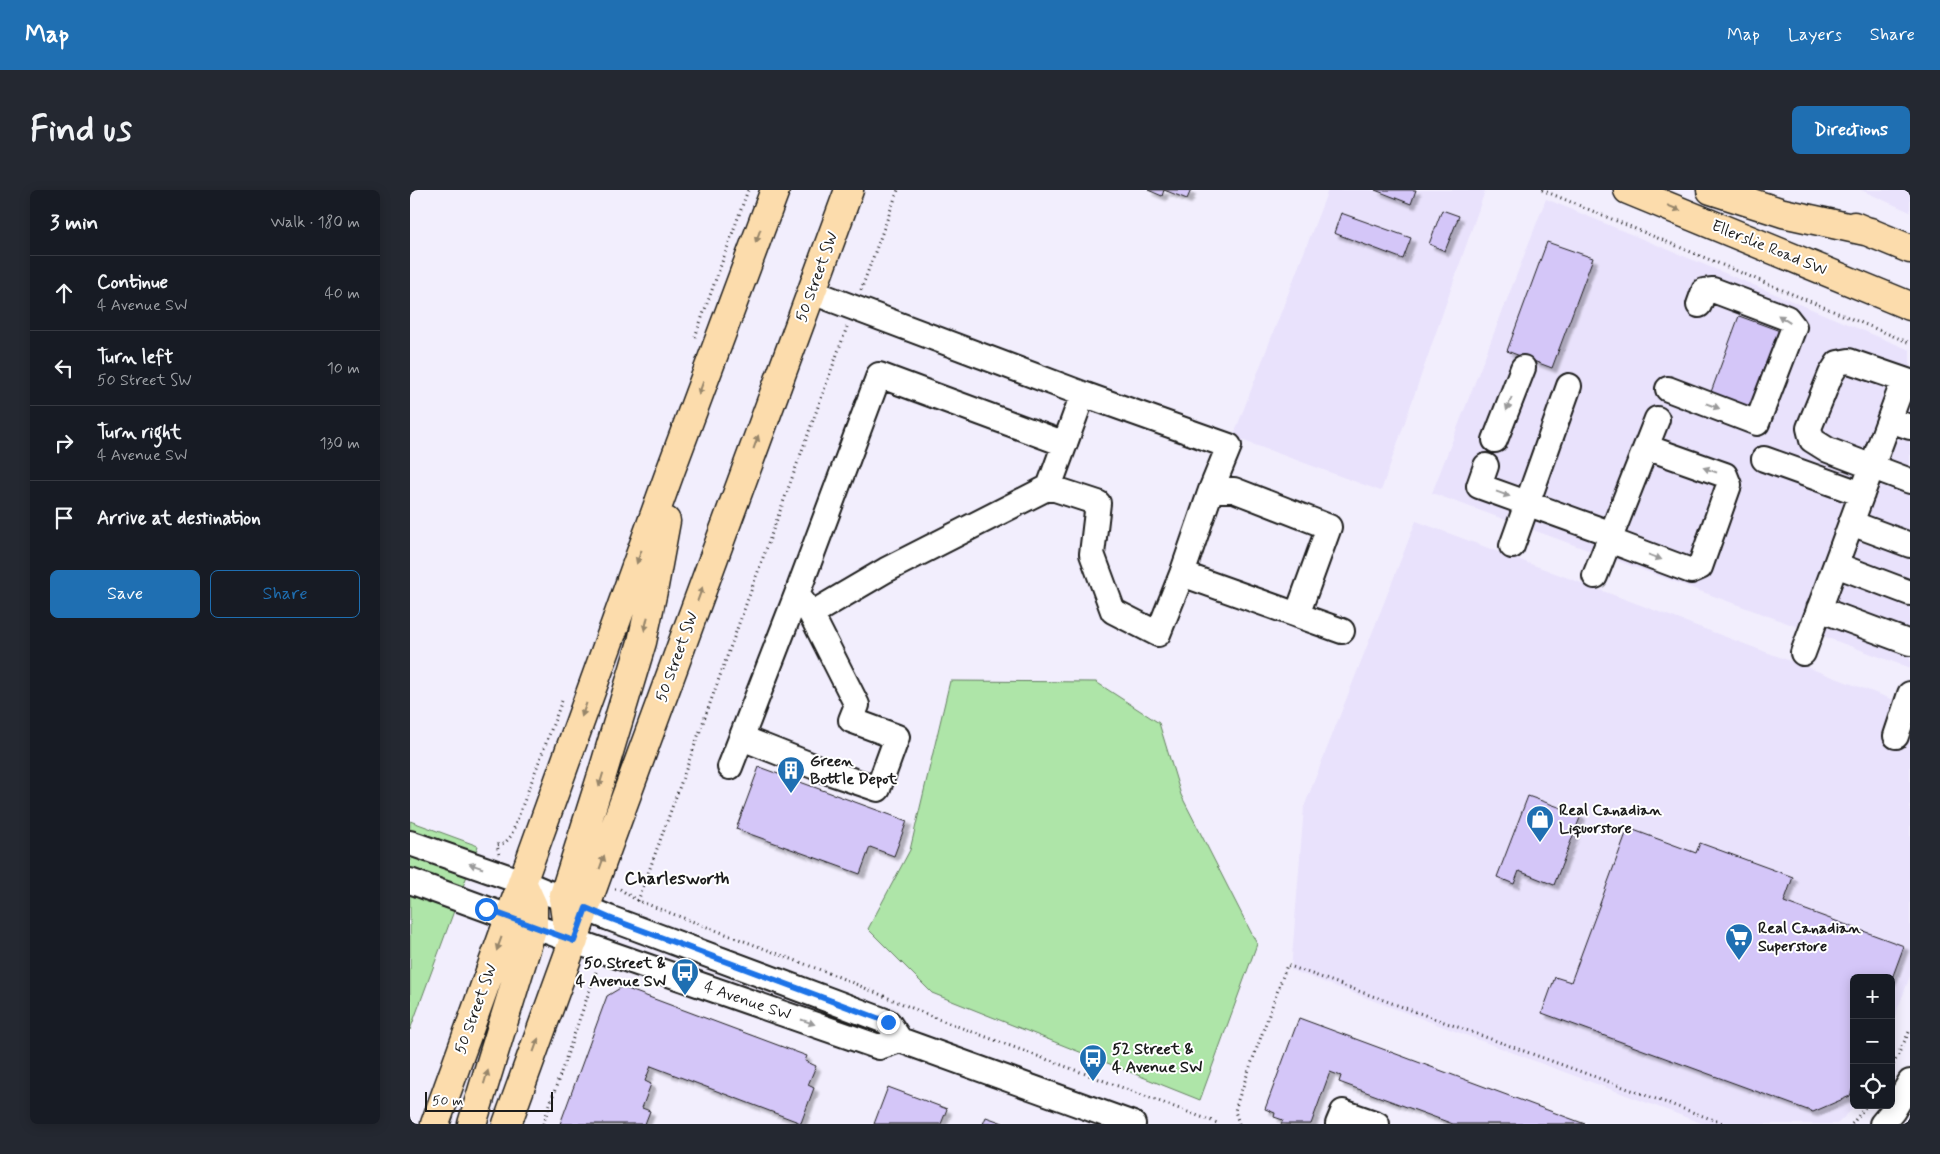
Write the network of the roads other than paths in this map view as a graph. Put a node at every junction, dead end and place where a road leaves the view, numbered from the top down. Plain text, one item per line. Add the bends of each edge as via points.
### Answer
1 (775, 190) edge
2 (829, 190) edge
3 (849, 190) edge
4 (1628, 190) edge
5 (1711, 190) edge
6 (1766, 190) edge
7 (1870, 232) junction
8 (1910, 249) edge
9 (1847, 280) junction
10 (812, 292) junction
11 (1910, 292) edge
12 (1699, 305) dead end
13 (1910, 306) edge
14 (800, 322) junction
15 (1523, 368) dead end
16 (1907, 381) edge
17 (1569, 386) dead end
18 (1668, 389) dead end
19 (1083, 394) junction
20 (1657, 419) dead end
21 (1900, 424) edge
22 (1495, 440) dead end
23 (1065, 444) junction
24 (1646, 446) junction
25 (1764, 459) dead end
26 (1486, 466) dead end
27 (1872, 466) junction
28 (670, 472) junction
29 (1910, 481) edge
30 (1048, 487) junction
31 (1211, 490) junction
32 (1862, 494) junction
33 (1527, 503) junction
34 (1851, 523) junction
35 (1610, 537) junction
36 (1910, 545) edge
37 (1512, 546) dead end
38 (1836, 565) junction
39 (1182, 574) junction
40 (1595, 576) dead end
41 (1910, 593) edge
42 (797, 594) junction
43 (1819, 609) junction
44 (811, 614) junction
45 (1297, 615) junction
46 (1342, 631) dead end
47 (1910, 642) edge
48 (1803, 653) dead end
49 (1910, 694) edge
50 (1896, 736) dead end
51 (742, 738) junction
52 (730, 767) dead end
53 (410, 843) edge
54 (410, 881) edge
55 (522, 882) junction
56 (574, 903) junction
57 (521, 922) junction
58 (574, 941) junction
59 (900, 1040) junction
60 (1910, 1082) edge
61 (434, 1124) edge
62 (472, 1124) edge
63 (507, 1124) edge
64 (1133, 1124) edge
65 (1338, 1124) edge
66 (1377, 1124) edge
67 (1882, 1124) edge

1 -> 28 main road
2 - 14 main road
3 - 10 main road, 50 Street SW
4 -> 9 main road, Ellerslie Road SW
5 - 7 main road via 1782,213
6 - 7 main road
7 - 8 main road
9 - 11 main road
9 - 13 main road, Ellerslie Road SW
10 - 14 main road, 50 Street SW
10 - 19 street
18 -> 12 street via 1757,423 1794,327 1787,318 1713,290 1704,291
56 -> 14 main road, 50 Street SW
15 -> 22 street
16 - 21 street
16 - 27 street via 1849,361 1838,363 1831,374 1809,428 1812,440 1828,450
17 - 33 street
19 - 23 street
19 - 31 street via 1229,446
20 - 24 street
21 - 27 street
23 - 30 street
23 - 42 street via 879,375
24 - 35 street
35 -> 24 street via 1692,571 1700,567 1729,485 1725,475
25 - 32 street
26 -> 33 street via 1479,486
27 - 29 street
27 - 32 street
28 -> 55 main road
28 -> 56 main road via 665,531 642,642 602,775
30 - 39 street via 1098,503 1092,554 1113,612 1158,634
30 - 44 street via 886,570
31 - 39 street
31 - 45 street via 1234,490 1329,527
32 - 34 street
33 - 35 street
33 - 37 street
34 - 36 street
34 - 38 street
35 - 40 street
38 - 41 street
38 - 43 street
39 - 45 street
42 - 44 street
42 - 51 street
43 - 47 street
43 - 48 street
44 - 51 street via 857,705 851,720 897,737 878,789
45 - 46 street
49 - 50 street
51 - 52 street
55 -> 53 street, 4 Avenue SW
54 - 57 street, 4 Avenue SW
55 - 56 street, 4 Avenue SW
55 - 57 main road via 533,906
56 - 58 main road via 566,920
56 - 59 street, 4 Avenue SW via 888,1022
57 - 58 street, 4 Avenue SW
57 -> 61 main road, 50 Street SW
62 -> 57 main road
58 -> 59 street, 4 Avenue SW via 879,1047
63 -> 58 main road
59 - 64 street
60 - 67 street
65 - 66 street via 1342,1112

